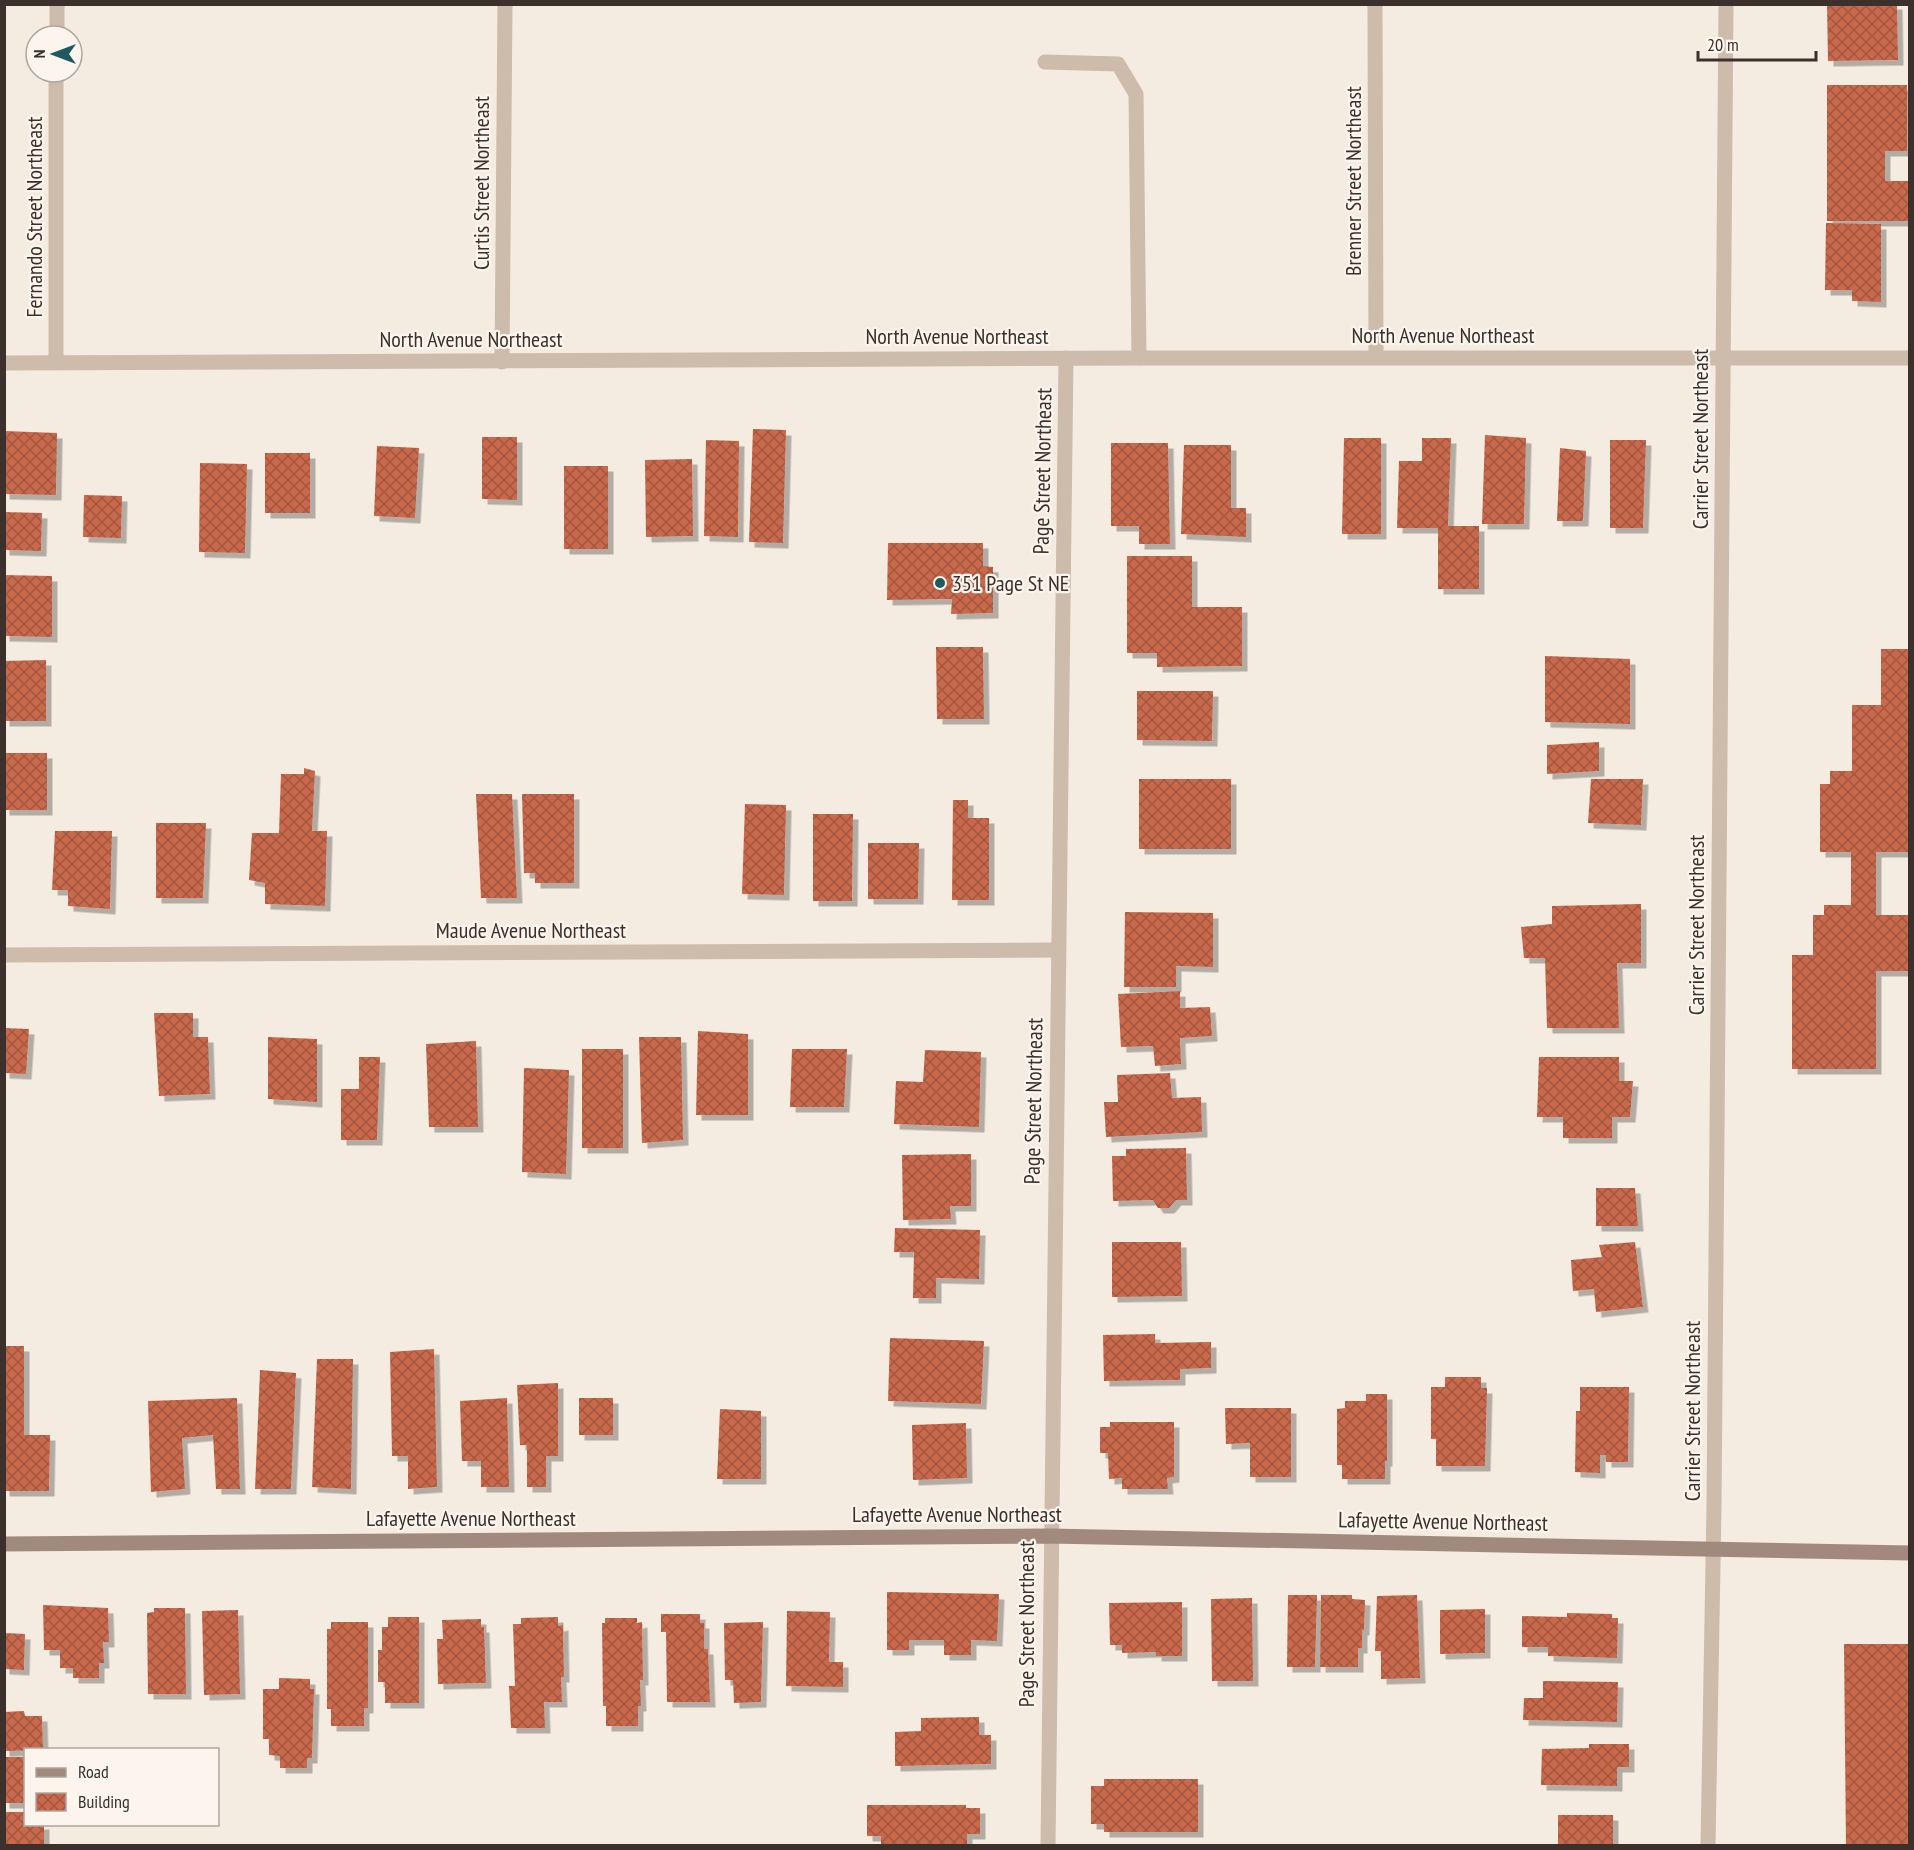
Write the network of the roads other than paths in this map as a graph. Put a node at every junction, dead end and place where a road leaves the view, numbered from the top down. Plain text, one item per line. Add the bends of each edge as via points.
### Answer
1 (57, 4) edge
2 (505, 4) edge
3 (1375, 4) edge
4 (1726, 4) edge
5 (57, 24) edge
6 (1045, 62) dead end
7 (56, 84) edge
8 (1139, 357) junction
9 (1376, 357) junction
10 (1066, 358) junction
11 (1910, 358) edge
12 (1723, 359) junction
13 (56, 362) junction
14 (502, 362) junction
15 (4, 363) edge
16 (1058, 950) junction
17 (4, 955) edge
18 (1050, 1536) junction
19 (4, 1544) edge
20 (1713, 1549) junction
21 (1910, 1553) edge
22 (1048, 1845) edge
23 (1708, 1845) edge

1 - 5 street
2 - 14 street, Curtis Street Northeast
3 - 9 street, Brenner Street Northeast
4 - 12 street, Carrier Street Northeast
6 - 8 street via 1118,64 1136,94
7 - 13 street, Fernando Street Northeast
8 - 9 street, North Avenue Northeast
8 - 10 street, North Avenue Northeast
9 - 12 street, North Avenue Northeast
10 - 14 street, North Avenue Northeast
10 - 16 street, Page Street Northeast
11 - 12 street, North Avenue Northeast
12 - 20 street, Carrier Street Northeast
13 - 14 street, North Avenue Northeast
13 - 15 street, North Avenue Northeast
16 - 17 street, Maude Avenue Northeast
16 - 18 street, Page Street Northeast
18 - 19 street, Lafayette Avenue Northeast
18 - 20 street, Lafayette Avenue Northeast
18 - 22 street, Page Street Northeast
20 - 21 street, Lafayette Avenue Northeast
20 - 23 street, Carrier Street Northeast

